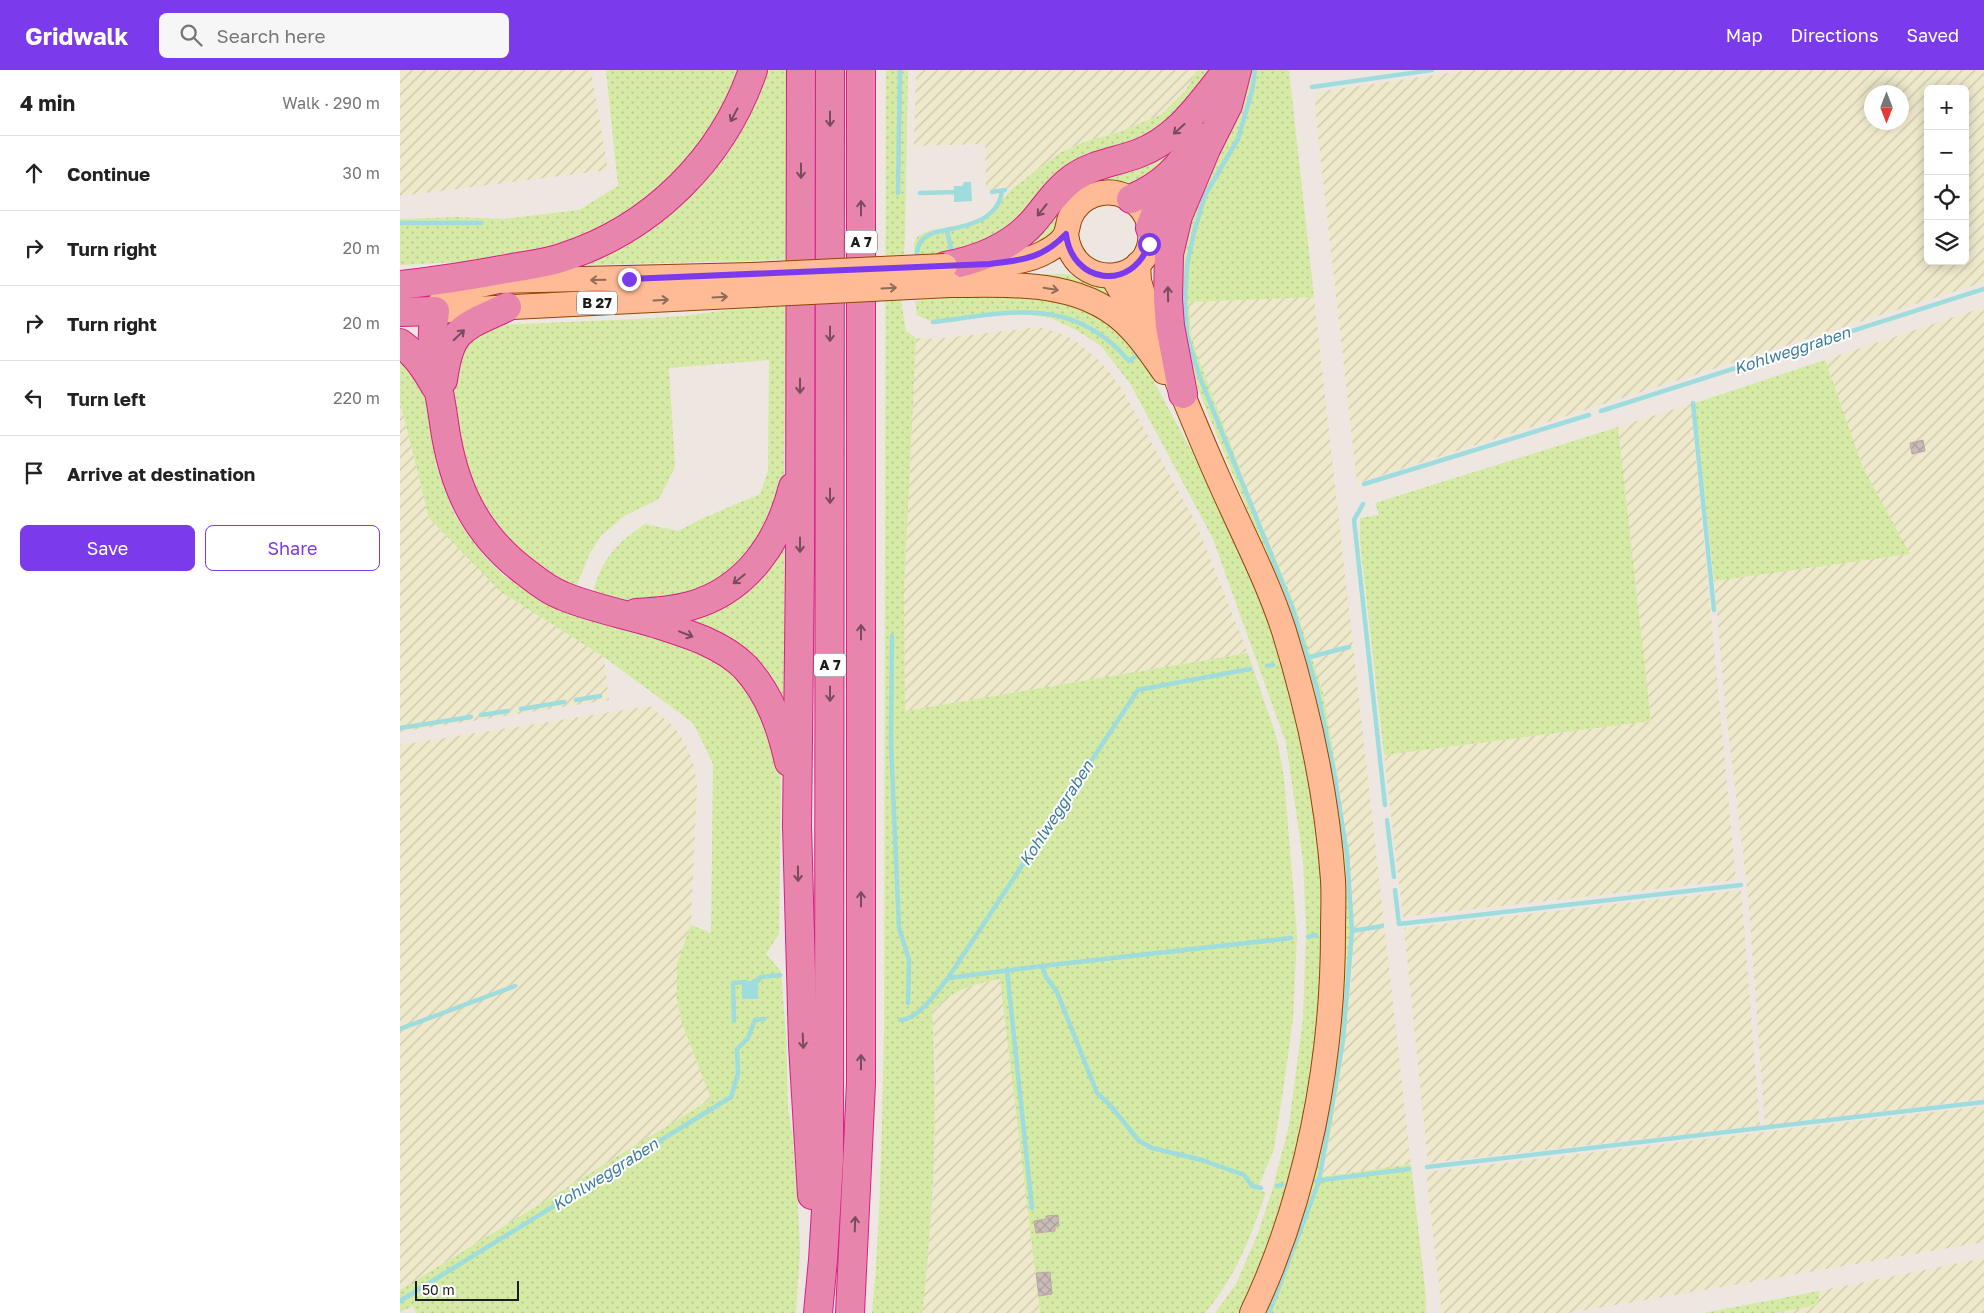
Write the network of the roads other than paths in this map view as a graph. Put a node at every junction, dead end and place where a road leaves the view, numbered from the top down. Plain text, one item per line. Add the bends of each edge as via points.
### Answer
1 (753, 70) edge
2 (801, 70) edge
3 (830, 70) edge
4 (861, 70) edge
5 (1227, 73) edge
6 (1206, 149) junction
7 (1131, 199) junction
8 (1150, 228) junction
9 (1066, 234) junction
10 (1078, 264) junction
11 (1138, 264) junction
12 (948, 276) junction
13 (1112, 276) junction
14 (499, 281) junction
15 (402, 285) edge
16 (752, 285) junction
17 (507, 307) junction
18 (435, 311) junction
19 (400, 312) edge
20 (400, 344) edge
21 (1164, 372) junction
22 (1183, 394) junction
23 (440, 396) junction
24 (800, 461) junction
25 (1215, 471) junction
26 (622, 614) junction
27 (798, 826) junction
28 (818, 1307) edge
29 (850, 1313) edge
30 (1252, 1313) edge

1 -> 15 highway via 726,131 689,179 642,219 611,238 563,258
2 -> 24 highway
3 -> 28 highway, A 7 via 829,1160
29 -> 4 highway, A 7 via 861,1083
5 - 6 highway via 1228,105
5 - 7 highway via 1207,121 1181,164 1167,179
5 -> 12 highway via 1187,121 1157,145 1080,174 1055,194 1020,235
6 - 8 highway via 1156,212
22 -> 6 highway via 1170,326 1169,254 1178,216
7 - 8 main road via 1144,212
7 - 9 main road via 1108,192 1092,196 1073,211
8 - 11 main road via 1149,244
9 - 10 main road via 1069,250
9 - 12 main road, B 27 via 1046,252
10 - 12 main road, B 27 via 1009,277
10 - 13 main road via 1094,274
11 - 13 main road
11 - 22 main road via 1146,304
12 - 16 main road, B 27, bridge
12 -> 21 main road via 1038,286 1087,298 1131,328
13 - 21 main road via 1140,322
14 - 15 highway, B 27
16 -> 14 main road, B 27
14 - 18 main road via 461,289 443,298
17 -> 16 main road, B 27
17 - 18 main road, B 27
23 -> 17 highway via 449,348 456,335
18 - 19 highway, B 27
18 - 23 highway via 431,332
20 - 23 highway via 424,366
21 - 25 main road
22 - 25 main road
23 - 26 highway via 457,481 469,510 491,542 508,560 560,595
24 -> 26 highway via 783,519 760,560 739,580 717,595 690,606
24 -> 27 highway
25 - 30 main road via 1283,628 1301,689 1323,790 1333,881 1331,1010 1320,1088 1304,1164 1285,1229
26 -> 27 highway via 681,632 719,648 744,667 767,697 781,730 790,766
27 -> 28 highway via 803,1045

